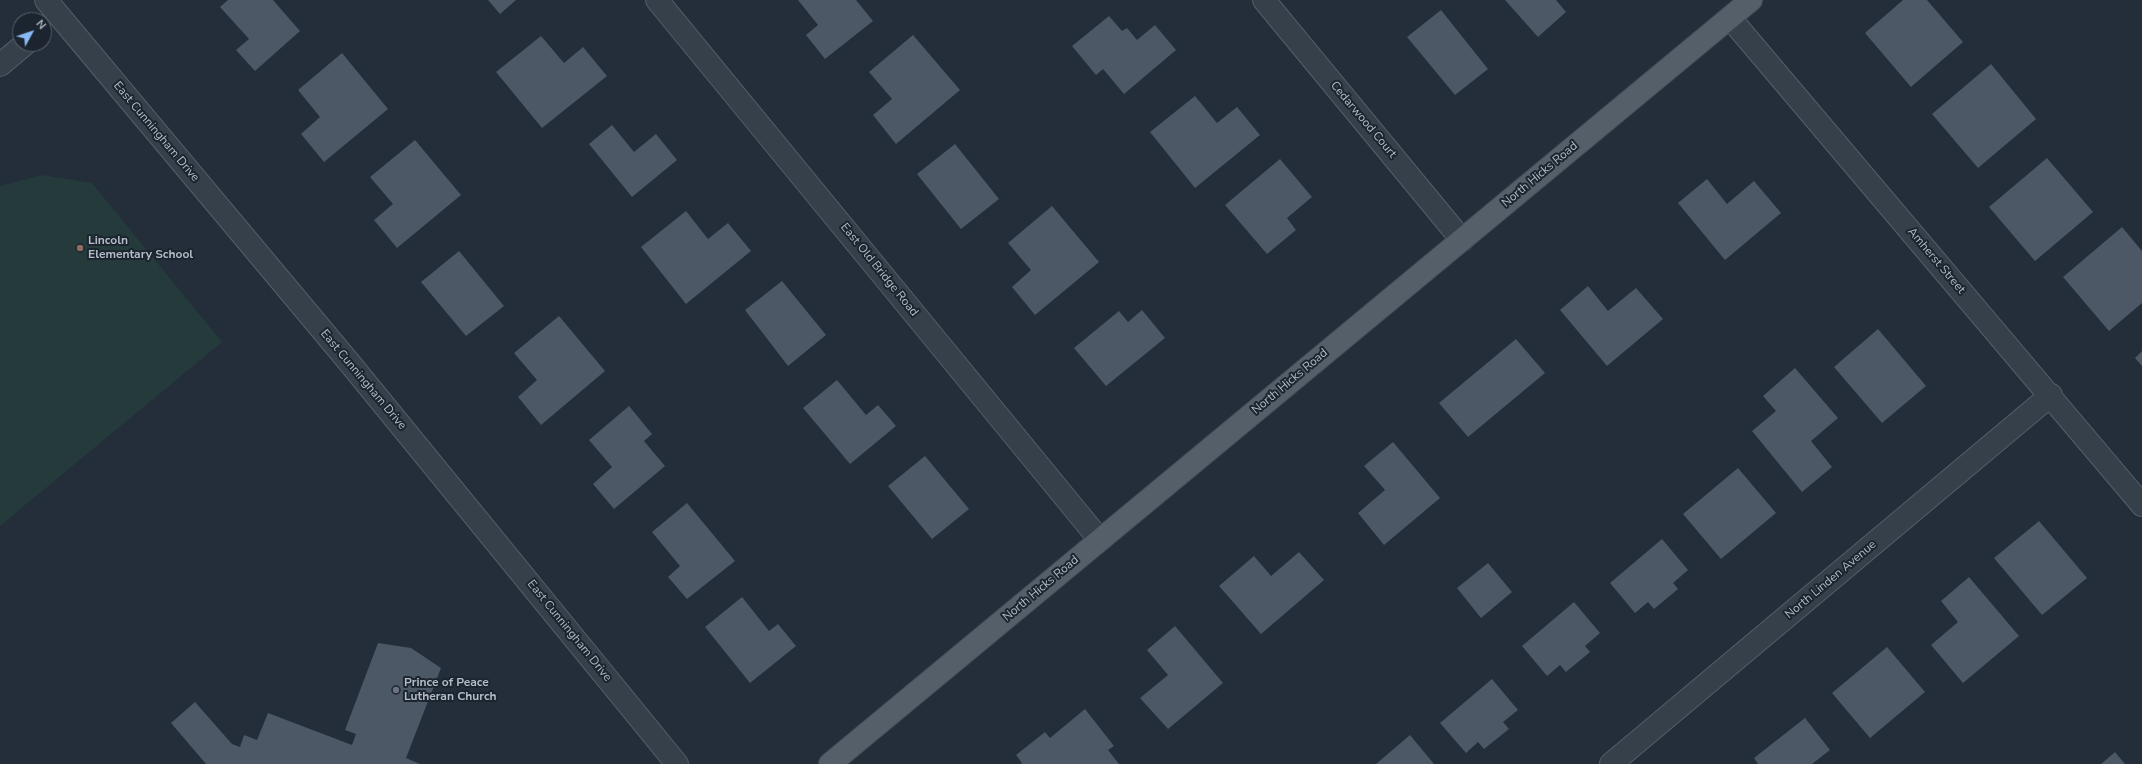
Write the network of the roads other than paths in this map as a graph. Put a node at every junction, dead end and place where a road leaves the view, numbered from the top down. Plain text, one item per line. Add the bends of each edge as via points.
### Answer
1 (657, 0) edge
2 (1264, 0) edge
3 (1751, 0) edge
4 (52, 17) edge
5 (1730, 18) junction
6 (15, 52) edge
7 (0, 65) edge
8 (1462, 240) junction
9 (2051, 395) junction
10 (2142, 505) edge
11 (1100, 540) junction
12 (677, 764) edge
13 (830, 764) edge
14 (1611, 764) edge

1 - 11 street, East Old Bridge Road
2 - 8 street, Cedarwood Court
3 - 5 main road, North Hicks Road
4 - 12 street, East Cunningham Drive via 348,361
5 - 8 main road, North Hicks Road
5 - 9 street, Amherst Street
6 - 7 street
8 - 11 main road, North Hicks Road
9 - 10 street, Amherst Street
9 - 14 street, North Linden Avenue
11 - 13 main road, North Hicks Road

